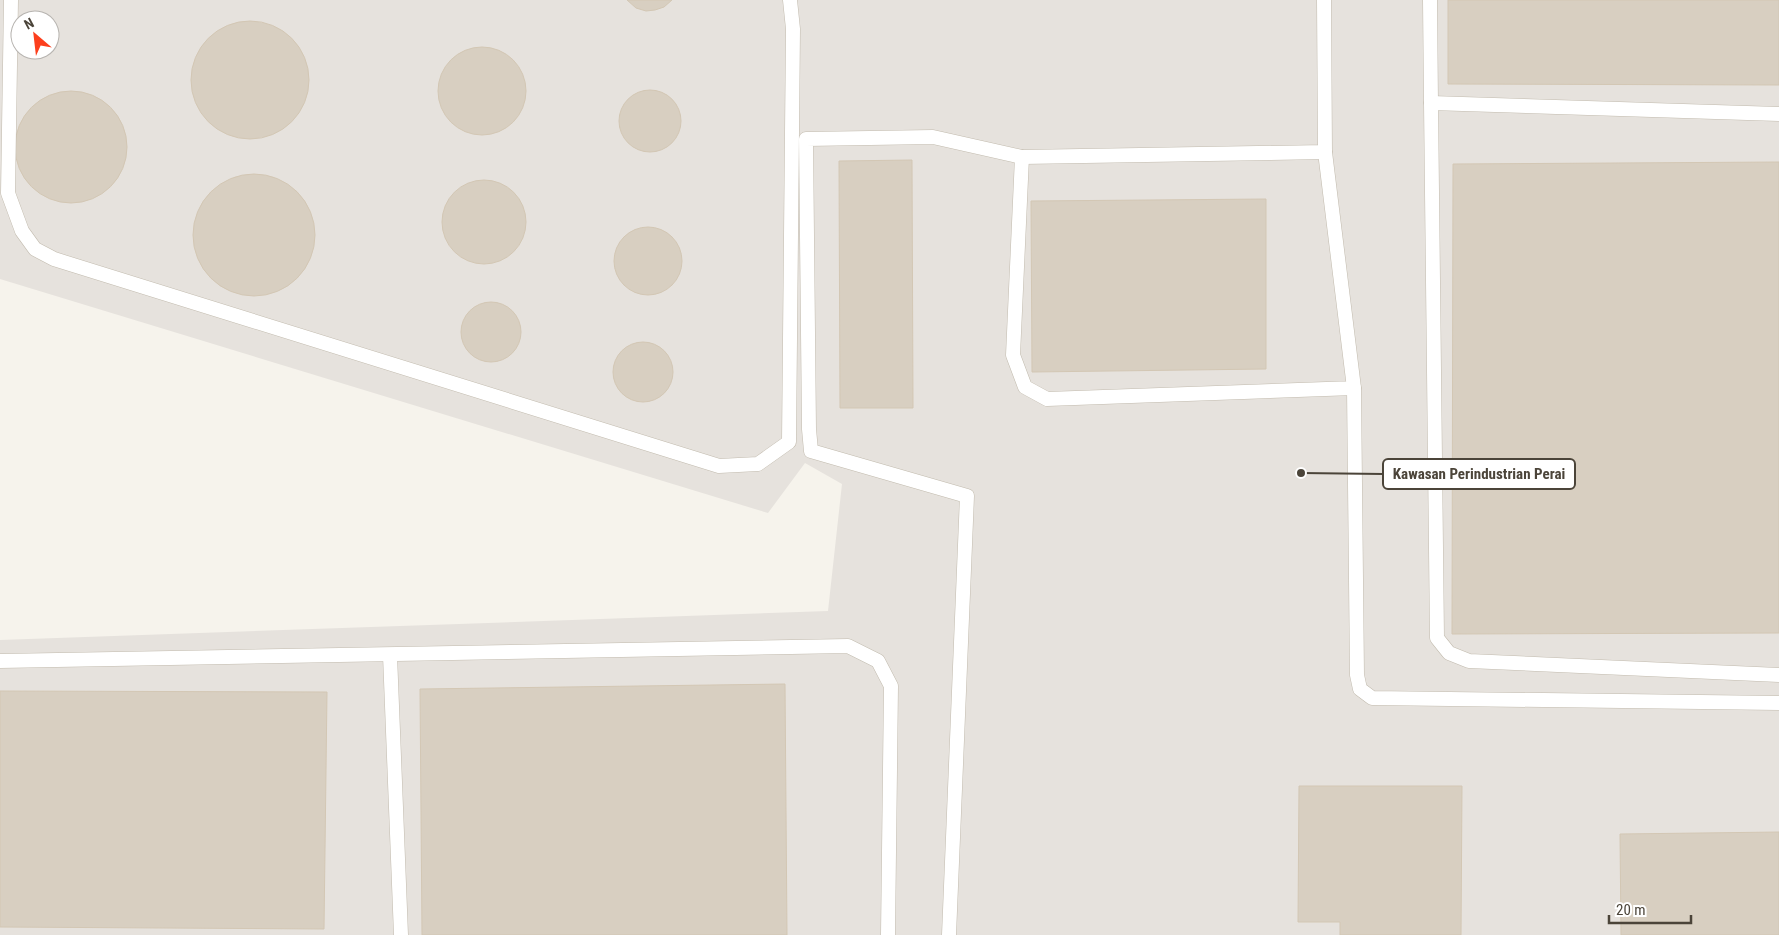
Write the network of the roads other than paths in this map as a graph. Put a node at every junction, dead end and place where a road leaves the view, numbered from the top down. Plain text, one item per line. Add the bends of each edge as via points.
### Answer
1 (11, 0) edge
2 (790, 0) edge
3 (1324, 0) edge
4 (1430, 0) edge
5 (1431, 103) junction
6 (1779, 114) edge
7 (1325, 152) junction
8 (1022, 157) junction
9 (1354, 388) junction
10 (390, 655) junction
11 (0, 661) edge
12 (1779, 675) edge
13 (1779, 703) edge
14 (401, 935) edge
15 (888, 935) edge
16 (949, 935) edge

1 - 2 lane via 8,193 22,231 35,249 54,259 719,466 758,464 789,442 793,28
3 - 7 lane
4 - 5 lane
5 - 6 lane
5 - 12 lane via 1437,638 1449,654 1469,661
7 - 8 lane
7 - 9 lane
8 - 9 lane via 1013,355 1026,387 1047,399
8 - 16 lane via 933,137 806,139 811,451 967,496
9 - 13 lane via 1357,675 1360,689 1372,698
10 - 11 lane
10 - 14 lane
10 - 15 lane via 848,646 878,661 891,686

